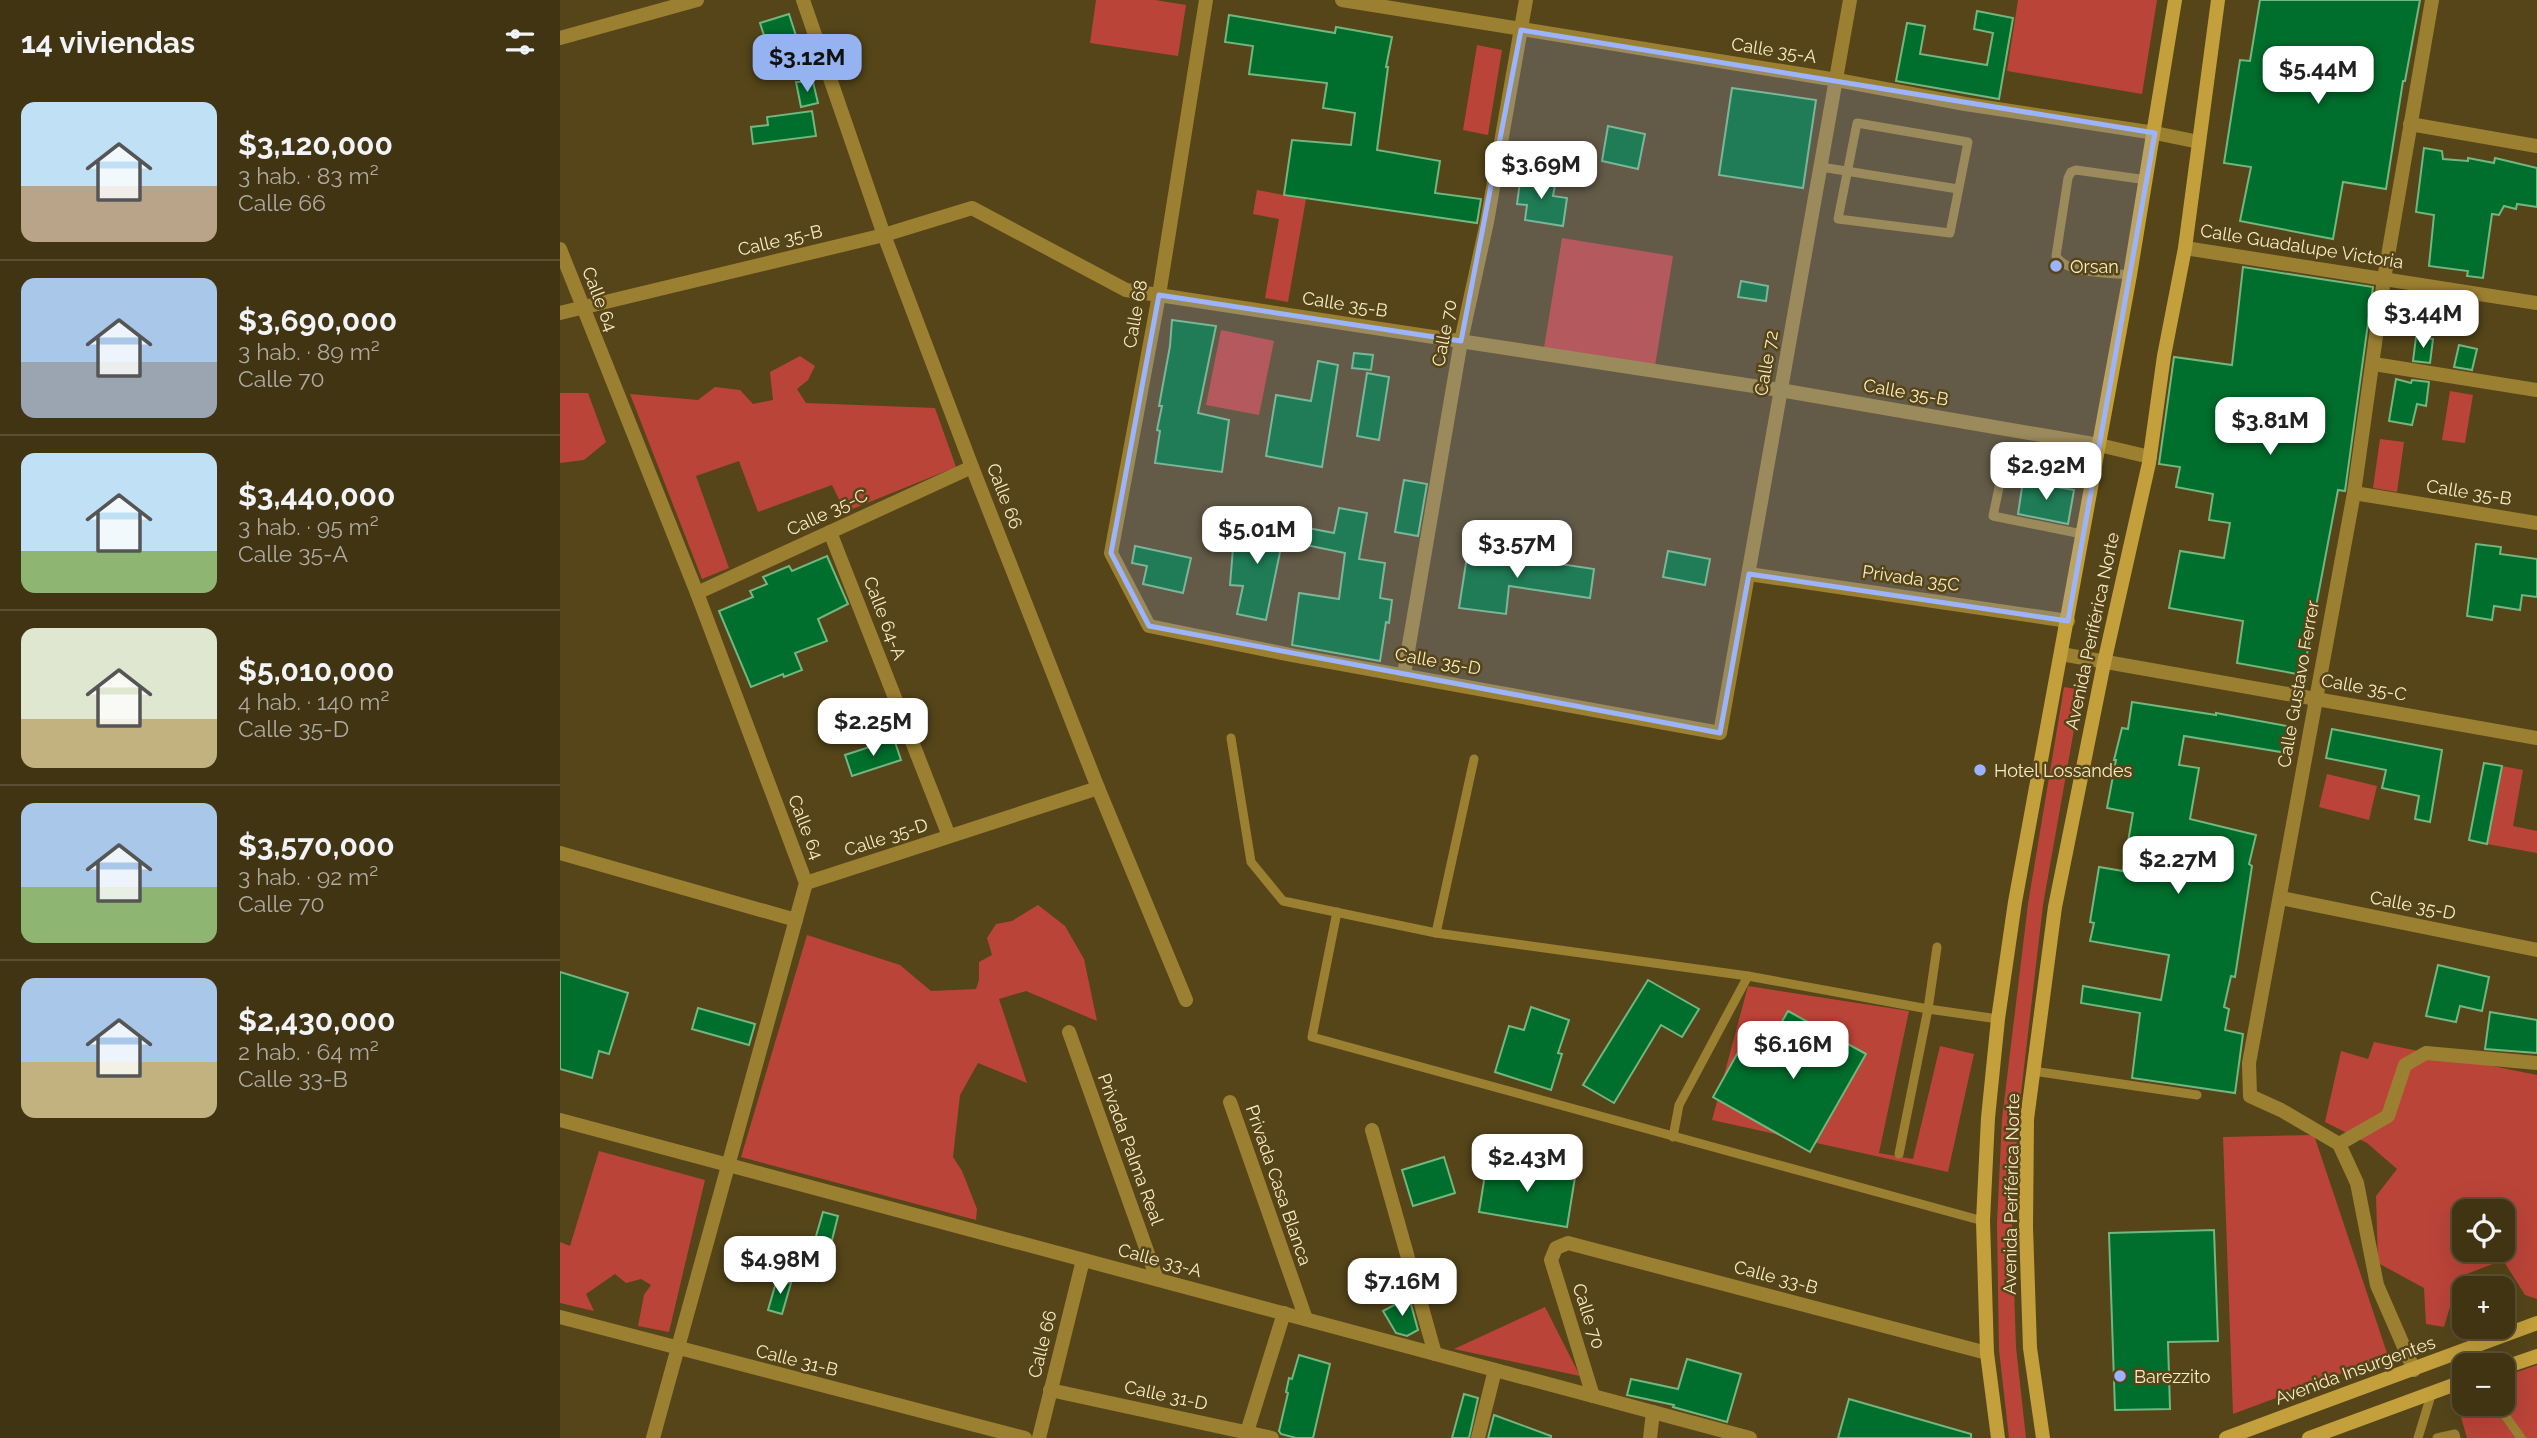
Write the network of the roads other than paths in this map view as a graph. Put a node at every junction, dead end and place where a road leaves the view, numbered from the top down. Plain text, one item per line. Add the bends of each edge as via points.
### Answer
1 (696, 0) edge
2 (803, 0) edge
3 (1206, 0) edge
4 (1342, 0) edge
5 (1526, 0) edge
6 (1850, 0) edge
7 (2175, 0) edge
8 (2218, 0) edge
9 (2432, 0) edge
10 (1521, 30) junction
11 (560, 38) edge
12 (1837, 80) junction
13 (2410, 124) junction
14 (2155, 133) junction
15 (2199, 142) junction
16 (2537, 146) edge
17 (1821, 167) junction
18 (1847, 171) junction
19 (2147, 180) junction
20 (1958, 189) junction
21 (884, 235) junction
22 (2185, 248) junction
23 (560, 249) edge
24 (2130, 275) junction
25 (2384, 279) junction
26 (1159, 295) junction
27 (2537, 303) edge
28 (582, 307) junction
29 (560, 313) edge
30 (1461, 341) junction
31 (2374, 364) junction
32 (1780, 390) junction
33 (2537, 390) edge
34 (2099, 445) junction
35 (2150, 457) junction
36 (972, 467) junction
37 (2095, 471) junction
38 (2354, 493) junction
39 (2537, 523) edge
40 (830, 532) junction
41 (2082, 534) junction
42 (1749, 574) junction
43 (697, 593) junction
44 (2068, 621) junction
45 (1149, 626) joint
46 (2061, 654) junction
47 (2104, 663) junction
48 (1404, 674) junction
49 (2315, 698) junction
50 (1720, 733) joint
51 (1231, 738) dead end
52 (2537, 738) edge
53 (1474, 759) dead end
54 (1098, 788) junction
55 (949, 836) junction
56 (560, 853) edge
57 (806, 883) junction
58 (2281, 898) junction
59 (1337, 912) junction
60 (796, 920) junction
61 (1436, 933) junction
62 (1937, 947) dead end
63 (2537, 950) edge
64 (1748, 976) junction
65 (1186, 1000) dead end
66 (1928, 1009) junction
67 (1998, 1019) junction
68 (1069, 1032) dead end
69 (2537, 1063) edge
70 (2033, 1071) junction
71 (2197, 1095) dead end
72 (1230, 1102) dead end
73 (560, 1120) edge
74 (1372, 1130) dead end
75 (1673, 1137) junction
76 (2339, 1144) junction
77 (1899, 1154) dead end
78 (729, 1165) junction
79 (1983, 1222) junction
80 (1556, 1248) joint
81 (1083, 1260) junction
82 (1157, 1279) junction
83 (1284, 1313) junction
84 (560, 1317) edge
85 (1306, 1319) junction
86 (2537, 1323) edge
87 (678, 1349) junction
88 (1987, 1353) junction
89 (1435, 1354) junction
90 (2537, 1356) edge
91 (2515, 1364) edge
92 (1495, 1370) junction
93 (2414, 1370) junction
94 (2452, 1385) edge
95 (1051, 1390) junction
96 (2432, 1392) junction
97 (1593, 1396) junction
98 (1653, 1412) junction
99 (2505, 1416) edge
100 (1247, 1432) junction
101 (653, 1438) edge
102 (1025, 1438) edge
103 (1039, 1438) edge
104 (1272, 1438) edge
105 (1478, 1438) edge
106 (1650, 1438) edge
107 (1751, 1438) edge
108 (1998, 1438) edge
109 (2043, 1438) edge
110 (2226, 1438) edge
111 (2309, 1438) edge
112 (2418, 1438) edge
113 (2437, 1438) edge
114 (2456, 1438) edge
115 (2521, 1438) edge

1 - 11 street
2 - 21 street, Calle 66
3 - 26 street, Calle 68
4 - 10 street, Calle 35-A
5 - 10 street, Calle 70
6 - 12 street, Calle 72
7 - 14 main road, Avenida Periférica Norte
8 - 15 main road, Avenida Periférica Norte
9 - 13 street, Calle Gustavo Ferrer
10 - 12 street, Calle 35-A
10 - 30 street, Calle 70
12 - 14 street, Calle 35-A
12 - 17 street, Calle 72
13 - 16 street
13 - 25 street, Calle Gustavo Ferrer
14 - 15 street, Calle 35-A
14 - 19 main road, Avenida Periférica Norte
15 - 22 main road, Avenida Periférica Norte
17 - 18 lane
17 - 32 street, Calle 72
18 - 20 lane
18 - 20 lane via 1838,219 1950,233
18 - 20 lane via 1857,123 1968,142
19 - 24 main road, Avenida Periférica Norte
19 - 24 lane via 2077,170 2068,178 2056,256 2060,264
21 - 26 street, Calle 35-B via 972,208 1126,290
21 - 28 street, Calle 35-B
21 - 36 street, Calle 66
22 - 25 street, Calle Guadalupe Victoria
22 - 35 main road, Avenida Periférica Norte
23 - 28 street, Calle 64
24 - 34 main road, Avenida Periférica Norte
25 - 27 street, Calle Guadalupe Victoria
25 - 31 street, Calle Gustavo Ferrer
26 - 30 street, Calle 35-B
26 - 45 street, Calle 68 via 1111,553
28 - 29 street, Calle 35-B
28 - 43 street, Calle 64
30 - 32 street, Calle 35-B
30 - 48 street, Calle 70
31 - 33 street
31 - 38 street, Calle Gustavo Ferrer
32 - 34 street, Calle 35-B
32 - 42 street, Calle 72
34 - 35 street, Calle 35-B
34 - 37 main road, Avenida Periférica Norte
35 - 47 main road, Avenida Periférica Norte
36 - 40 street, Calle 35-C
36 - 54 street, Calle 66
37 - 41 main road, Avenida Periférica Norte
37 - 41 lane via 2006,454 1993,516
38 - 39 street, Calle 35-B
38 - 49 street, Calle Gustavo Ferrer
40 - 43 street, Calle 35-C
40 - 55 street, Calle 64-A
41 - 44 main road, Avenida Periférica Norte
42 - 44 street, Privada 35C
42 - 50 street, Calle 72
43 - 57 street, Calle 64
44 - 46 main road, Avenida Periférica Norte
45 - 48 street, Calle 35-D
46 - 47 street, Calle 35-C
46 - 67 main road, Avenida Periférica Norte
47 - 49 street, Calle 35-C
47 - 70 main road, Avenida Periférica Norte via 2055,906
48 - 50 street, Calle 35-D
49 - 52 street, Calle 35-C
49 - 58 street, Calle Gustavo Ferrer
51 - 59 lane via 1251,862 1283,901
53 - 61 lane
54 - 55 street, Calle 35-D
54 - 65 street, Calle 66
55 - 57 street, Calle 35-D
56 - 60 street
57 - 60 street, Calle 64
58 - 63 street, Calle 35-D
58 - 76 street, Calle Gustavo Ferrer via 2249,1063 2250,1096
59 - 61 lane
59 - 75 lane via 1312,1037
60 - 78 street, Calle 64
61 - 64 lane
62 - 66 lane
64 - 66 lane
64 - 75 lane via 1679,1105
66 - 67 lane
66 - 77 lane
67 - 79 main road, Avenida Periférica Norte
68 - 82 street, Privada Palma Real
69 - 76 street via 2426,1053 2405,1065 2388,1115
70 - 71 lane
70 - 109 main road, Avenida Periférica Norte via 2027,1119 2026,1227 2030,1348
72 - 85 street, Privada Casa Blanca
73 - 78 street, Calle 33-A
74 - 89 street
75 - 79 lane
76 - 93 street via 2357,1183 2377,1285
78 - 81 street, Calle 33-A
78 - 87 street, Calle 64
79 - 88 main road, Avenida Periférica Norte
80 - 88 street, Calle 33-B via 1568,1242
80 - 97 street, Calle 70 via 1551,1260
81 - 82 street, Calle 33-A
81 - 95 street, Calle 66
82 - 83 street, Calle 33-A
83 - 85 street, Calle 33-A
83 - 100 street
84 - 87 street, Calle 31-B
85 - 89 street, Calle 33-A
86 - 93 main road, Avenida Insurgentes
87 - 101 street, Calle 64
87 - 102 street, Calle 31-B
88 - 108 main road, Avenida Periférica Norte
89 - 92 street, Calle 33-A
90 - 91 main road
92 - 97 street, Calle 33-A
92 - 105 street
93 - 110 main road, Avenida Insurgentes
94 - 96 main road
95 - 100 street, Calle 31-D
95 - 103 street, Calle 66
96 - 111 main road
96 - 112 lane
97 - 98 street, Calle 33-A
98 - 106 street
98 - 107 street, Calle 33-A
99 - 115 lane
100 - 104 street, Calle 31-D
113 - 114 lane via 2455,1434

